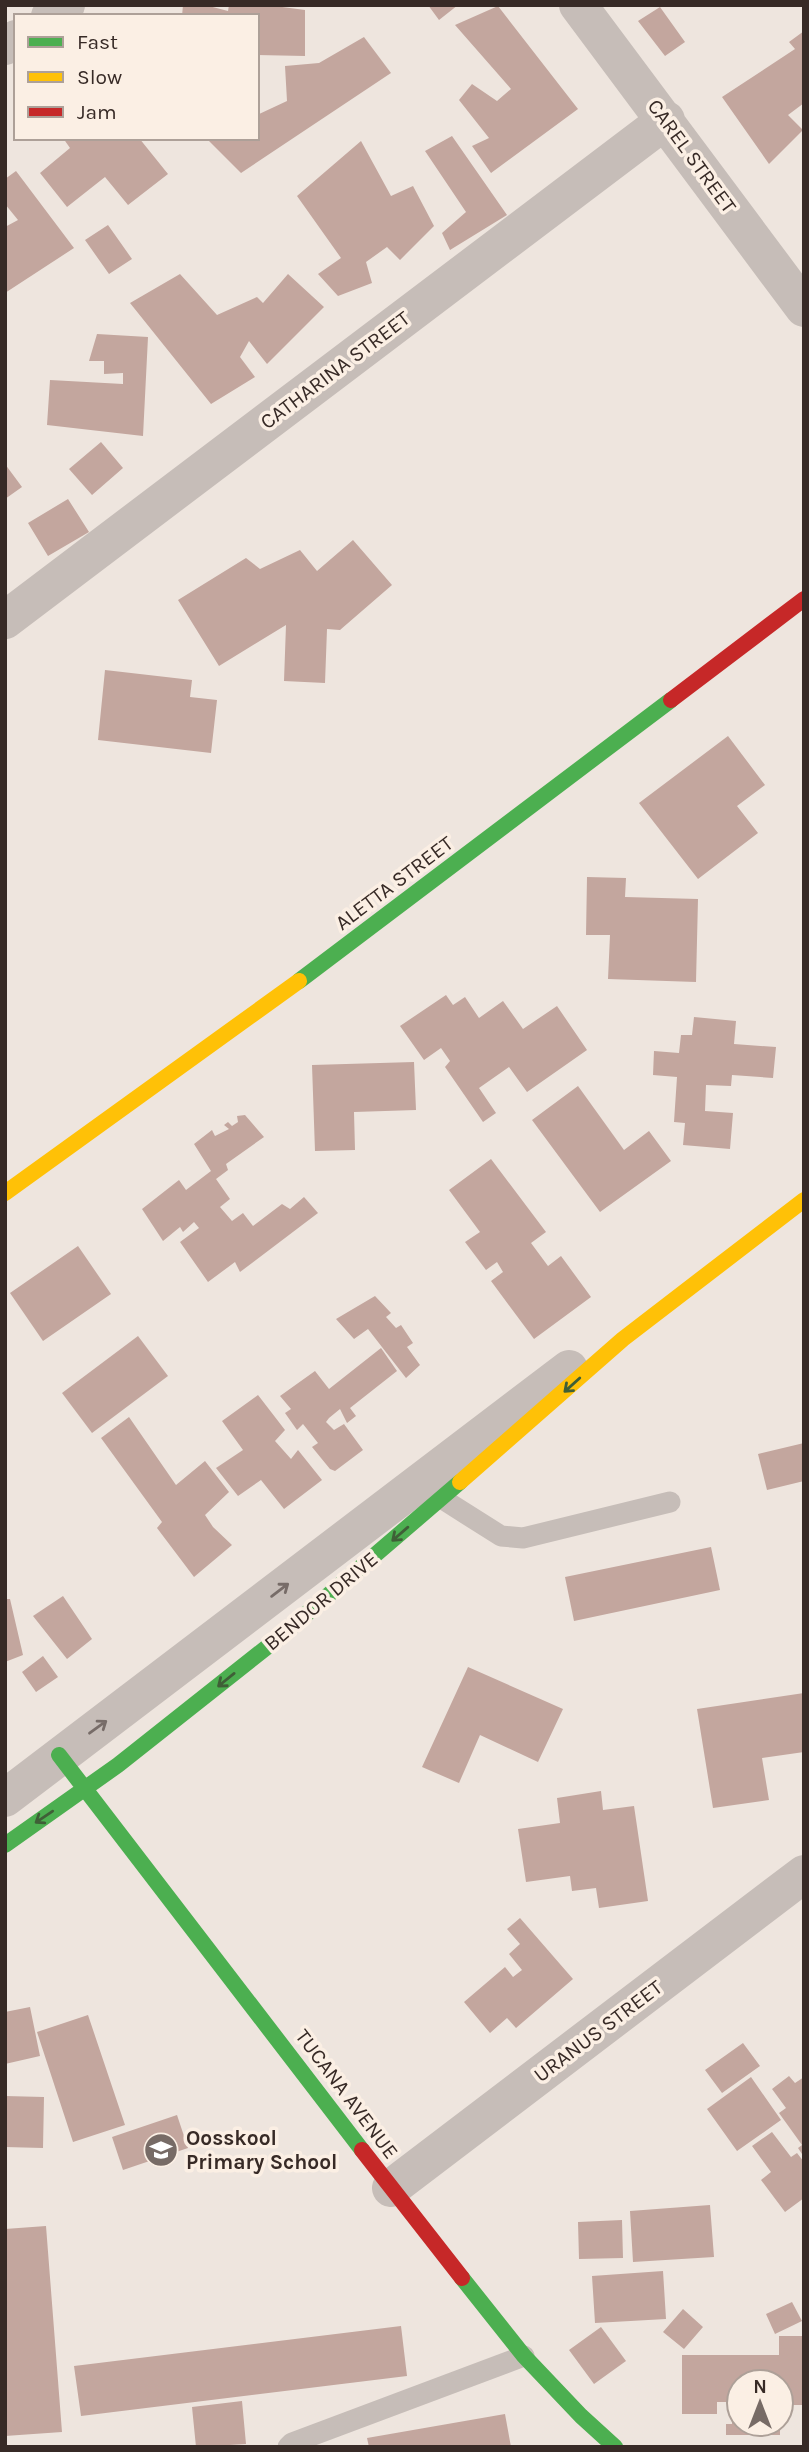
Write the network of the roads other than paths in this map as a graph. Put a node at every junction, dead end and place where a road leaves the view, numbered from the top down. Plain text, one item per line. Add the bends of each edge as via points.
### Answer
1 (578, 5) edge
2 (666, 120) junction
3 (804, 308) edge
4 (804, 599) edge
5 (5, 620) edge
6 (5, 1193) edge
7 (804, 1200) edge
8 (623, 1339) junction
9 (441, 1498) junction
10 (670, 1502) dead end
11 (59, 1755) junction
12 (85, 1790) junction
13 (5, 1798) edge
14 (5, 1844) edge
15 (804, 1874) edge
16 (391, 2188) junction
17 (524, 2356) junction
18 (288, 2447) edge
19 (615, 2447) edge

1 - 2 street, CAREL STREET
2 - 3 street, CAREL STREET
2 - 5 street, CATHARINA STREET
4 - 6 street, ALETTA STREET via 261,1010
7 - 8 street, BENDOR DRIVE
8 -> 9 street, BENDOR DRIVE
11 -> 8 street, BENDOR DRIVE via 576,1363
9 - 10 lane via 501,1536 523,1538
9 -> 12 street, BENDOR DRIVE via 276,1640
11 - 12 street, TUCANA AVENUE
11 - 13 street, BENDOR DRIVE
12 -> 14 street, BENDOR DRIVE
12 - 16 street, TUCANA AVENUE
15 - 16 street, URANUS STREET
16 - 17 street, TUCANA AVENUE
17 - 18 lane
17 - 19 street, TUCANA AVENUE

